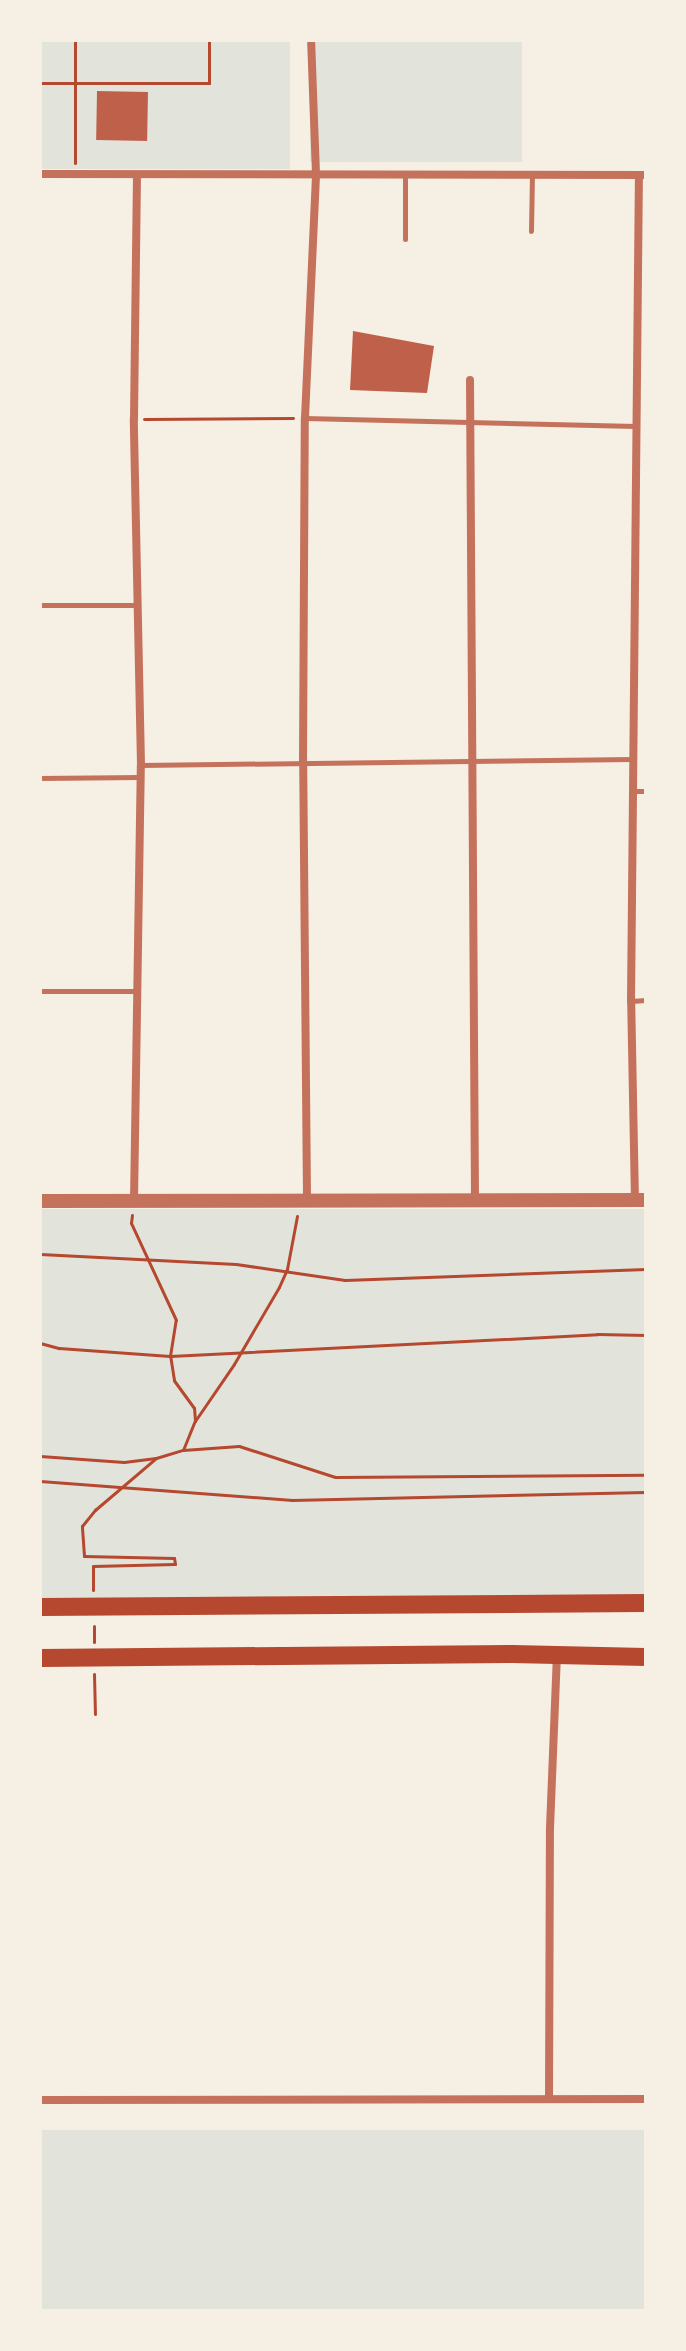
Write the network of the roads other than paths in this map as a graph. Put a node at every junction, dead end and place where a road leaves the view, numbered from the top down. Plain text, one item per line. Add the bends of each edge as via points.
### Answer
1 (311, 40) edge
2 (40, 174) edge
3 (316, 174) junction
4 (405, 174) junction
5 (137, 175) junction
6 (643, 175) edge
7 (532, 176) junction
8 (531, 231) dead end
9 (405, 239) dead end
10 (470, 380) dead end
11 (305, 418) junction
12 (470, 423) junction
13 (636, 426) junction
14 (641, 584) edge
15 (40, 605) edge
16 (137, 605) junction
17 (633, 759) junction
18 (303, 761) junction
19 (472, 761) junction
20 (141, 765) junction
21 (141, 777) junction
22 (40, 778) edge
23 (634, 791) junction
24 (646, 791) edge
25 (40, 991) edge
26 (137, 991) junction
27 (646, 1000) edge
28 (631, 1001) junction
29 (304, 1199) junction
30 (475, 1200) junction
31 (640, 1200) edge
32 (40, 1201) edge
33 (134, 1201) junction
34 (646, 1603) edge
35 (40, 1607) edge
36 (557, 1655) junction
37 (646, 1657) edge
38 (40, 1658) edge
39 (549, 2099) junction
40 (646, 2099) edge
41 (40, 2100) edge

1 - 3 street
2 - 5 street
3 - 4 street
3 - 5 street
3 - 11 street
4 - 7 street
4 - 9 lane
5 - 16 street
6 - 7 street
6 - 13 street
7 - 8 lane
10 - 12 street
11 - 12 lane
11 - 18 street
12 - 13 lane
12 - 19 street
13 - 14 street
14 - 17 street
15 - 16 lane
16 - 20 street
17 - 19 lane
17 - 23 street
18 - 19 lane
18 - 20 lane
18 - 29 street
19 - 30 street
20 - 21 street
21 - 22 lane
21 - 26 street
23 - 24 lane
23 - 28 street
25 - 26 lane
26 - 33 street
27 - 28 lane
28 - 31 street
29 - 30 street
29 - 33 street
30 - 31 street
32 - 33 street
34 - 35 highway
36 - 37 highway
36 - 38 highway
36 - 39 street
39 - 40 street
39 - 41 street

